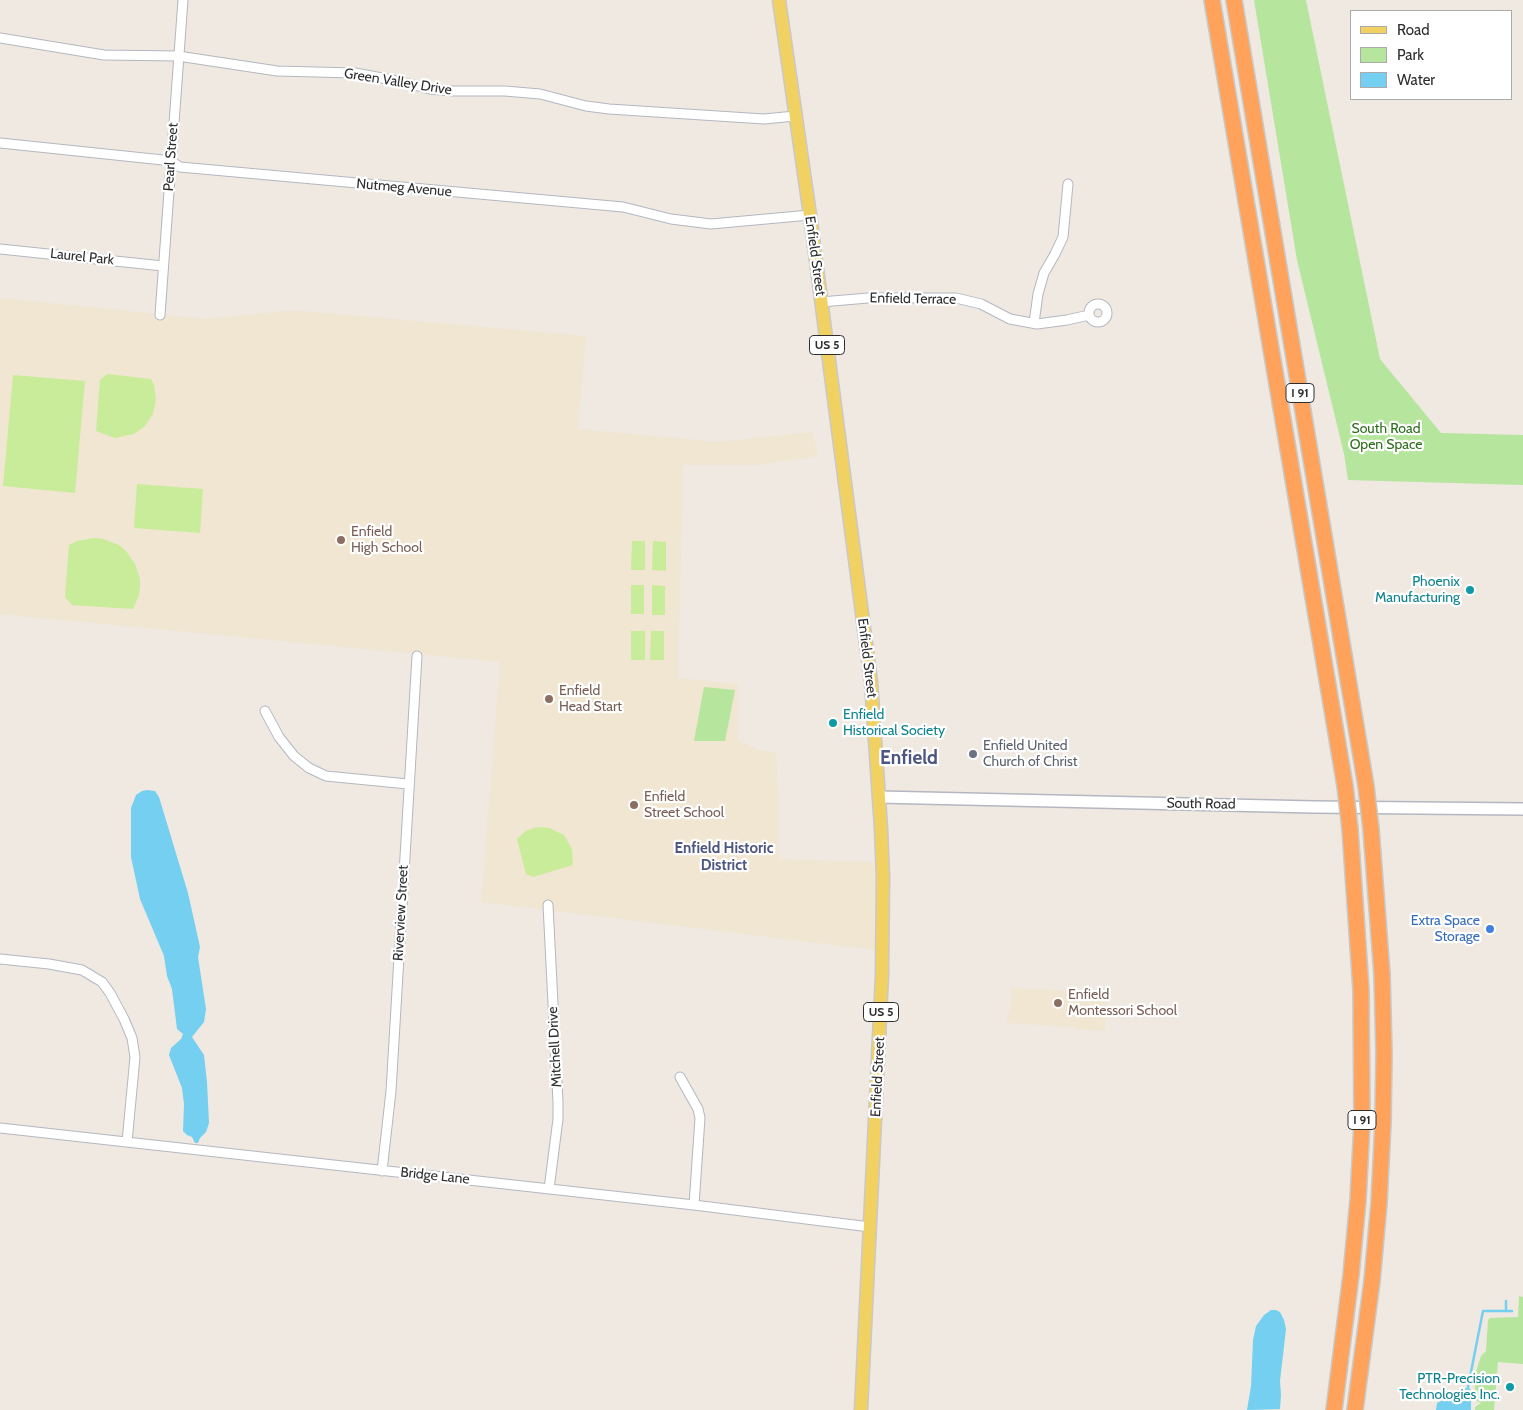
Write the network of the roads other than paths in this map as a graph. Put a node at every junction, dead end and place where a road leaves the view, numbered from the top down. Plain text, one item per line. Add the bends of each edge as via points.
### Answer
1 (183, 0) edge
2 (779, 0) edge
3 (1212, 0) edge
4 (1234, 0) edge
5 (0, 38) edge
6 (178, 56) junction
7 (795, 116) junction
8 (0, 143) edge
9 (170, 161) junction
10 (1068, 184) dead end
11 (810, 215) junction
12 (0, 249) edge
13 (164, 266) junction
14 (821, 302) junction
15 (160, 315) dead end
16 (1089, 315) dead end
17 (1034, 323) junction
18 (416, 656) dead end
19 (265, 712) dead end
20 (408, 784) junction
21 (879, 797) junction
22 (1523, 809) edge
23 (548, 905) dead end
24 (0, 959) edge
25 (680, 1077) dead end
26 (0, 1128) edge
27 (127, 1142) junction
28 (382, 1171) junction
29 (549, 1188) junction
30 (694, 1205) junction
31 (870, 1227) junction
32 (861, 1410) edge
33 (1334, 1410) edge
34 (1355, 1410) edge

1 - 6 street, Pearl Street
2 - 7 main road, Enfield Street / US 5
3 - 33 highway, I 91, bridge via 1350,828 1361,990 1362,1114 1352,1275
4 - 34 highway, I 91, bridge via 1371,829 1382,964 1383,1122 1373,1273
5 - 6 street, Green Valley Drive via 104,55
6 - 7 street, Green Valley Drive via 277,71 354,73 430,89 540,94 609,110 764,119
6 - 9 street, Pearl Street
7 - 11 main road, Enfield Street / US 5
8 - 9 street, Nutmeg Avenue
9 - 11 street, Nutmeg Avenue via 180,167 624,208 711,224
9 - 13 street, Pearl Street
10 - 17 street via 1063,237 1044,273
11 - 14 main road, Enfield Street / US 5
12 - 13 street, Laurel Park
13 - 15 street, Pearl Street
14 - 17 street, Enfield Terrace via 868,298 956,298 981,304 1010,319
14 - 21 main road, Enfield Street / US 5 via 871,682
16 - 17 street, Enfield Terrace
18 - 20 street, Riverview Street
19 - 20 street via 279,737 309,768 326,776
20 - 28 street, Riverview Street via 390,1098
21 - 22 main road, South Road
21 - 31 main road, Enfield Street / US 5 via 883,877 882,975
23 - 29 street, Mitchell Drive via 558,1102
24 - 27 street via 82,970 102,982 110,993 132,1038 135,1056
25 - 30 street via 700,1118
26 - 27 street, Bridge Lane
27 - 28 street, Bridge Lane
28 - 29 street, Bridge Lane
29 - 30 street, Bridge Lane
30 - 31 street, Bridge Lane
31 - 32 main road, Enfield Street / US 5

